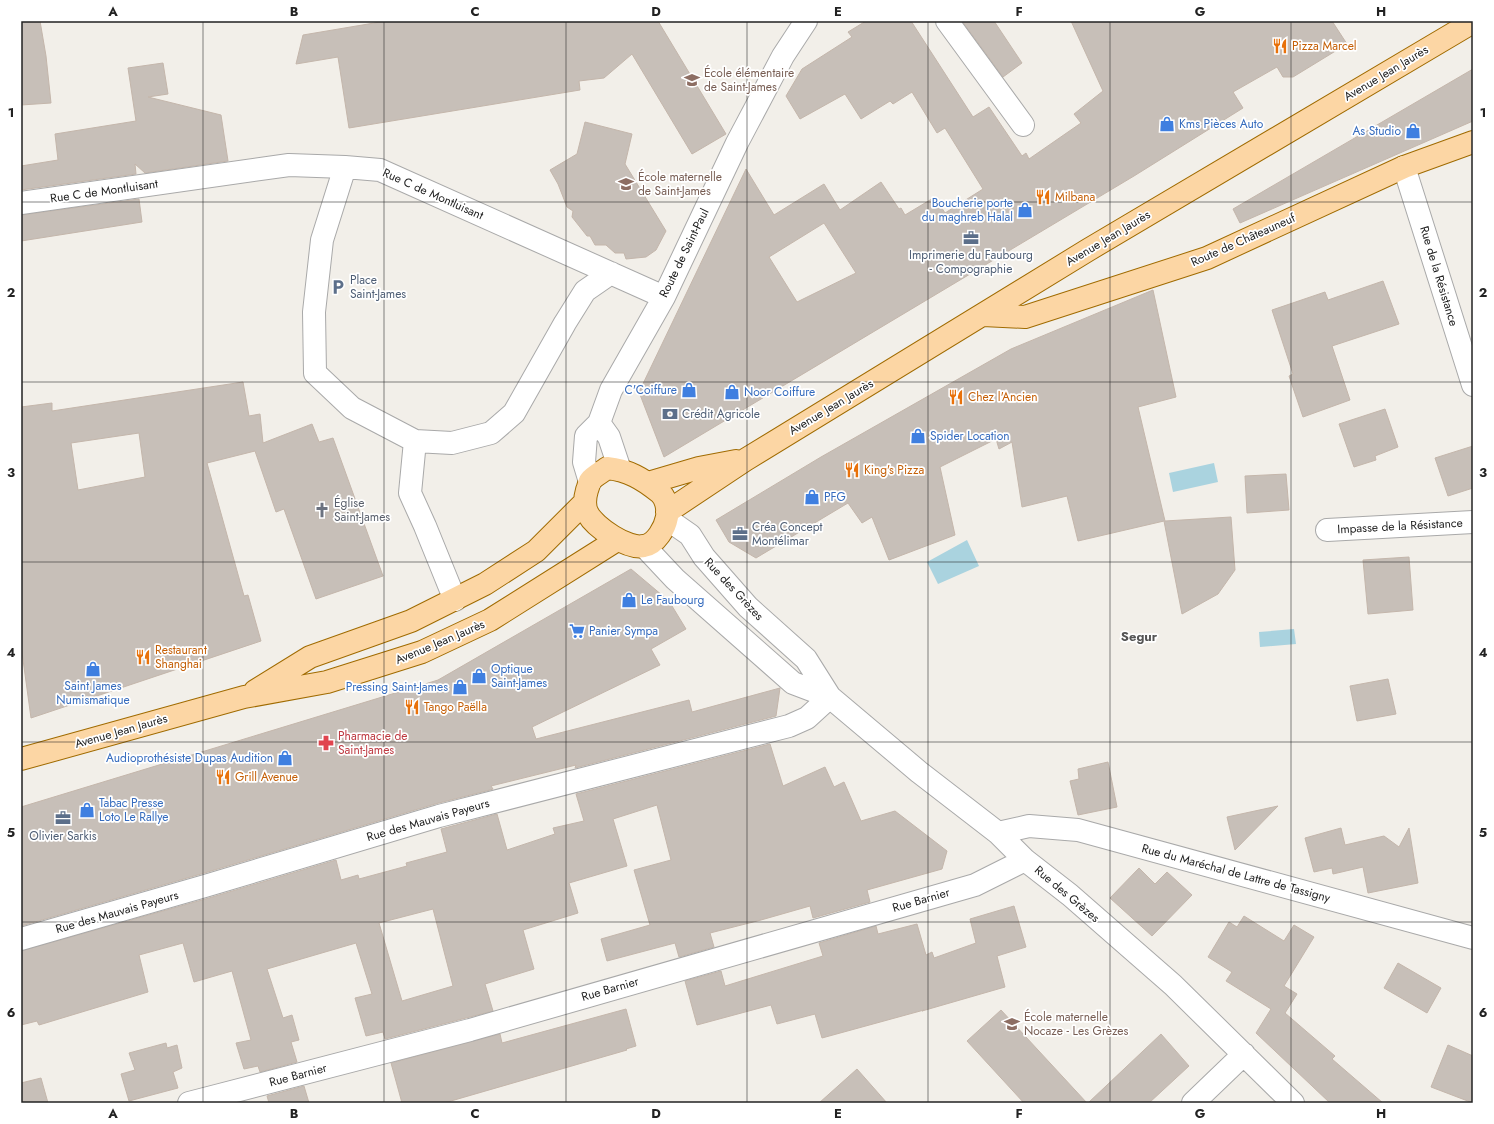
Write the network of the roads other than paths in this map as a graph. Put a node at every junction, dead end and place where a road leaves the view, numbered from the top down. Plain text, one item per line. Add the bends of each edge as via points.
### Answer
1 (806, 21) edge
2 (948, 21) edge
3 (1473, 22) edge
4 (1023, 125) dead end
5 (1473, 142) edge
6 (345, 167) junction
7 (1404, 167) junction
8 (21, 203) edge
9 (611, 273) junction
10 (664, 297) junction
11 (982, 315) junction
12 (1473, 385) edge
13 (599, 423) junction
14 (414, 441) junction
15 (745, 460) junction
16 (620, 470) junction
17 (648, 483) junction
18 (588, 492) junction
19 (667, 516) junction
20 (1473, 522) edge
21 (1327, 530) dead end
22 (617, 540) junction
23 (644, 546) junction
24 (455, 600) junction
25 (244, 697) junction
26 (830, 697) junction
27 (21, 759) edge
28 (998, 833) junction
29 (1025, 860) junction
30 (1473, 938) edge
31 (21, 939) edge
32 (1244, 1054) junction
33 (189, 1103) edge
34 (1193, 1103) edge
35 (1293, 1103) edge

1 - 10 street, Route de Saint-Paul via 783,56 738,143
2 - 4 street
3 - 11 main road, Avenue Jean Jaurès
5 - 7 main road, Route de Châteauneuf
6 - 8 street, Rue C de Montluisant via 289,166
6 - 9 street, Rue C de Montluisant via 380,170
6 - 14 street via 322,240 314,312 315,373 352,408
7 - 11 main road, Route de Châteauneuf via 1207,258 1026,317
7 - 12 street, Rue de la Résistance
9 - 10 street, Rue C de Montluisant
9 - 14 street via 586,291 514,413 497,428 452,443
10 - 13 street, Route de Saint-Paul via 611,390
11 - 15 main road, Avenue Jean Jaurès
13 - 16 street via 609,437
13 - 18 street, Route de Saint-Paul via 586,436 584,462
14 - 24 street via 410,493
15 - 17 main road, Avenue Jean Jaurès via 698,468
15 - 19 main road, Avenue Jean Jaurès
16 - 17 main road
16 - 18 main road via 607,468
17 - 19 main road via 661,493 666,504
18 - 22 main road via 587,513
18 - 24 main road, Avenue Jean Jaurès via 536,552
19 - 23 main road via 662,532
19 - 26 street, Rue des Grèzes via 690,535 704,557 748,607 806,659
20 - 21 street, Impasse de la Résistance
22 - 23 main road via 629,545
22 - 25 main road, Avenue Jean Jaurès via 490,620 422,652 327,682
23 - 26 street, Rue des Grèzes via 675,579 793,683
24 - 25 main road, Avenue Jean Jaurès via 411,621 310,657
25 - 27 main road, Avenue Jean Jaurès
26 - 28 street, Rue des Grèzes via 919,772
26 - 31 street, Rue des Mauvais Payeurs via 807,718 789,726 440,816
28 - 29 street, Rue des Grèzes
28 - 30 street, Rue du Maréchal de Lattre de Tassigny via 1029,826 1078,830
29 - 32 street, Rue des Grèzes via 1070,895 1173,985
29 - 33 street, Rue Barnier via 975,885 470,1030
32 - 34 street
32 - 35 street, Rue des Grèzes

